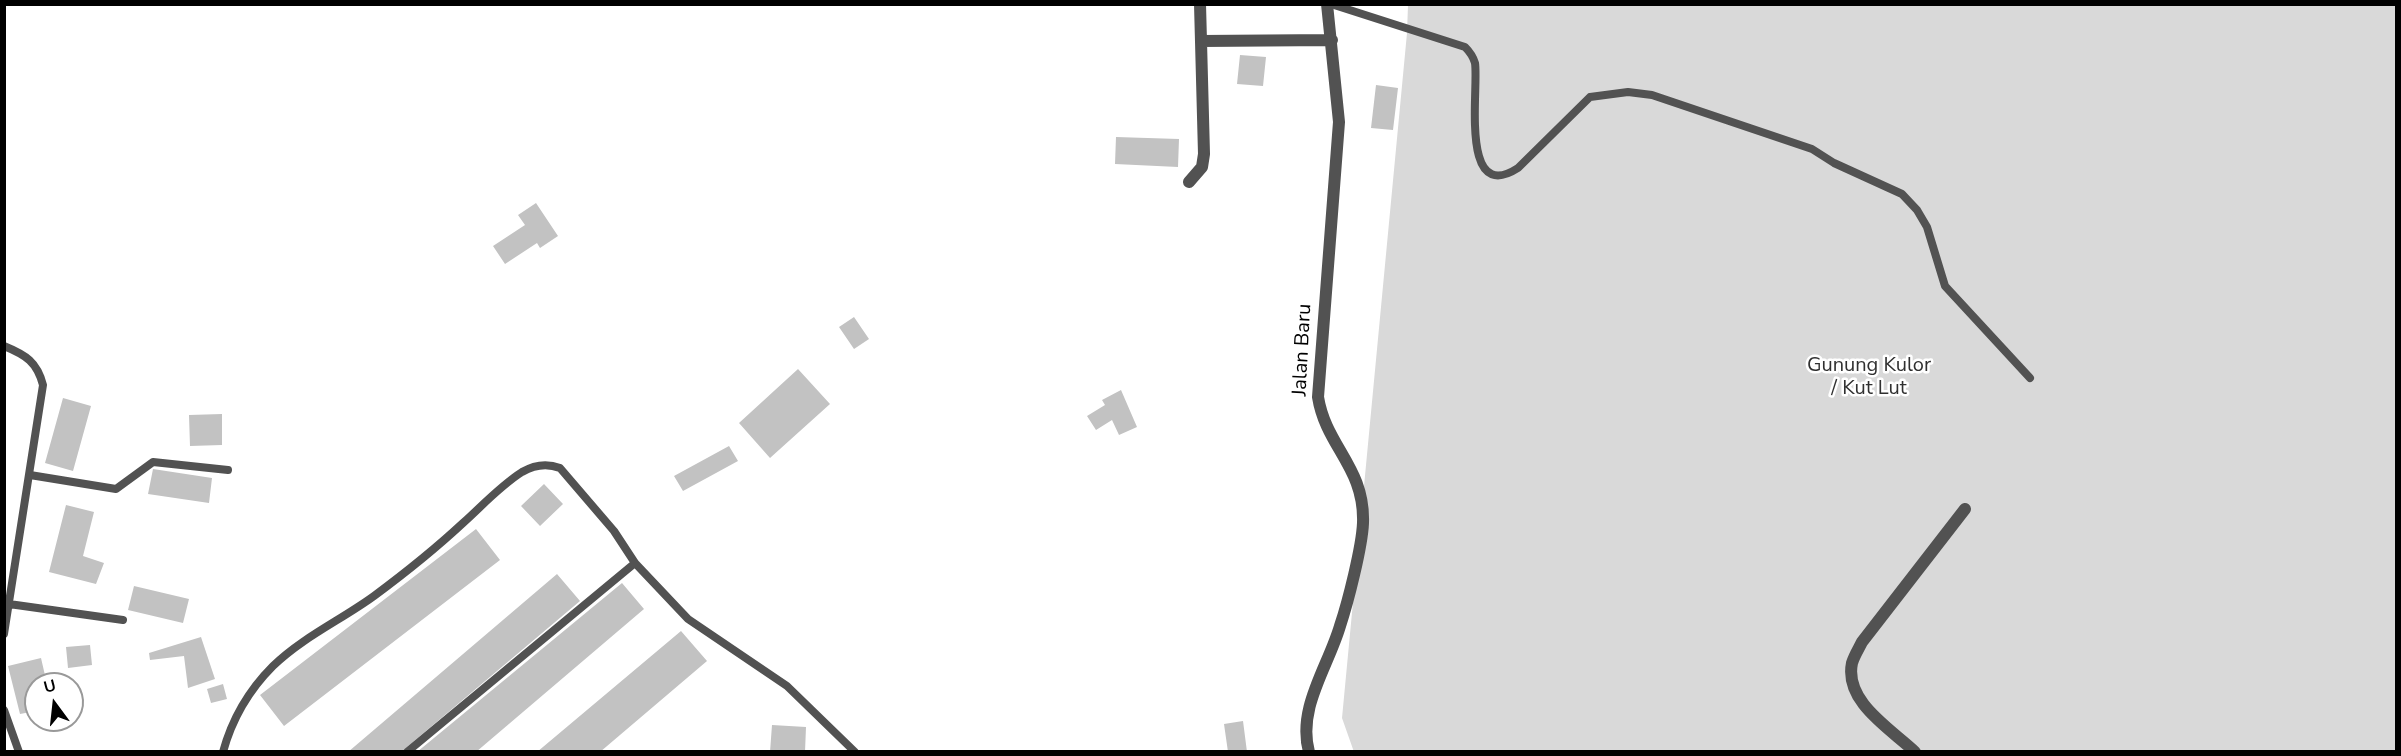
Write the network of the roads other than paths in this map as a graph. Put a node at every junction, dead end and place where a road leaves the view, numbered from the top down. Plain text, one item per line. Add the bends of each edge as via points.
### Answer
1 (1200, 4) edge
2 (1329, 4) edge
3 (1332, 40) junction
4 (1201, 41) junction
5 (1189, 182) dead end
6 (4, 346) edge
7 (2030, 378) dead end
8 (228, 470) dead end
9 (30, 475) junction
10 (1965, 509) dead end
11 (635, 563) junction
12 (9, 604) junction
13 (123, 620) dead end
14 (4, 634) edge
15 (4, 710) edge
16 (19, 752) edge
17 (223, 752) edge
18 (407, 752) edge
19 (855, 752) edge
20 (1309, 752) edge
21 (1915, 752) edge

1 - 4 street
2 - 3 street, Jalan Baru
2 - 7 lane via 1465,47 1472,54 1474,132 1479,157 1493,176 1506,175 1518,168 1590,97 1628,92 1652,95 1812,149 1902,194 1927,227 1945,286
3 - 4 street
3 - 20 street, Jalan Baru via 1339,154 1318,397 1324,422 1352,467 1360,493 1363,526 1340,626 1305,718
4 - 5 street via 1204,154 1202,167
6 - 9 lane via 32,360 43,385
8 - 9 lane via 153,462 116,489
9 - 12 lane
10 - 21 street via 1862,642 1852,663 1855,693
11 - 17 lane via 614,531 560,468 549,464 524,471 373,597 297,645 273,666 245,701
11 - 18 lane
11 - 19 lane via 688,619 787,686
12 - 13 lane
12 - 14 lane
15 - 16 lane

